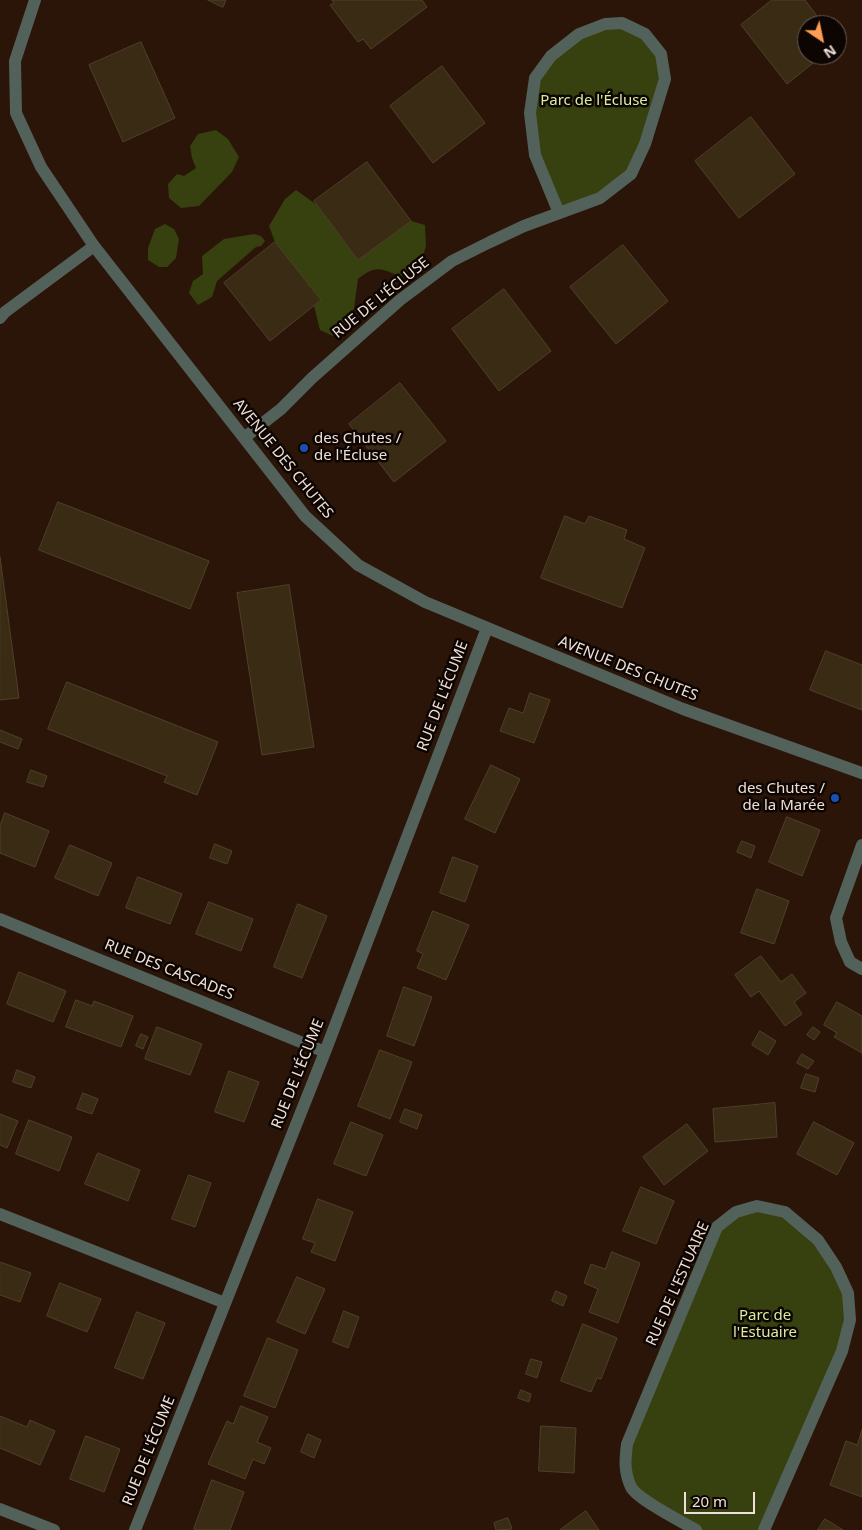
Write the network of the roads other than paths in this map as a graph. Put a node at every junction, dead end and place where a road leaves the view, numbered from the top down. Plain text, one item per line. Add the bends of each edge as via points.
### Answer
1 (35, 0) edge
2 (559, 213) junction
3 (94, 246) junction
4 (0, 318) edge
5 (244, 438) junction
6 (487, 628) junction
7 (862, 773) edge
8 (862, 845) edge
9 (0, 919) edge
10 (862, 969) edge
11 (325, 1052) junction
12 (0, 1214) edge
13 (225, 1303) junction
14 (0, 1509) edge
15 (54, 1530) edge
16 (135, 1530) edge
17 (696, 1530) edge
18 (764, 1530) edge

1 - 3 street, AVENUE DES CHUTES via 15,61 16,114 41,167
2 - 2 street, RUE DE L'ÉCLUSE via 535,155 530,113 534,78 551,56 579,34 605,24 622,23 645,34 661,54 665,79 645,144 631,174 600,198
2 - 5 street, RUE DE L'ÉCLUSE via 452,261 400,300 281,410
3 - 4 street
3 - 5 street, AVENUE DES CHUTES
5 - 6 street, AVENUE DES CHUTES via 305,516 358,565 425,602
6 - 7 street, AVENUE DES CHUTES via 684,709
6 - 11 street, RUE DE L'ÉCUME
8 - 10 street via 836,918 841,942 850,962
9 - 11 street, RUE DES CASCADES
11 - 13 street, RUE DE L'ÉCUME
12 - 13 street
13 - 16 street, RUE DE L'ÉCUME
14 - 15 street
17 - 18 street, RUE DE L'ESTUAIRE via 632,1488 624,1466 627,1444 718,1227 736,1212 757,1206 785,1212 818,1240 848,1293 850,1320 842,1351

